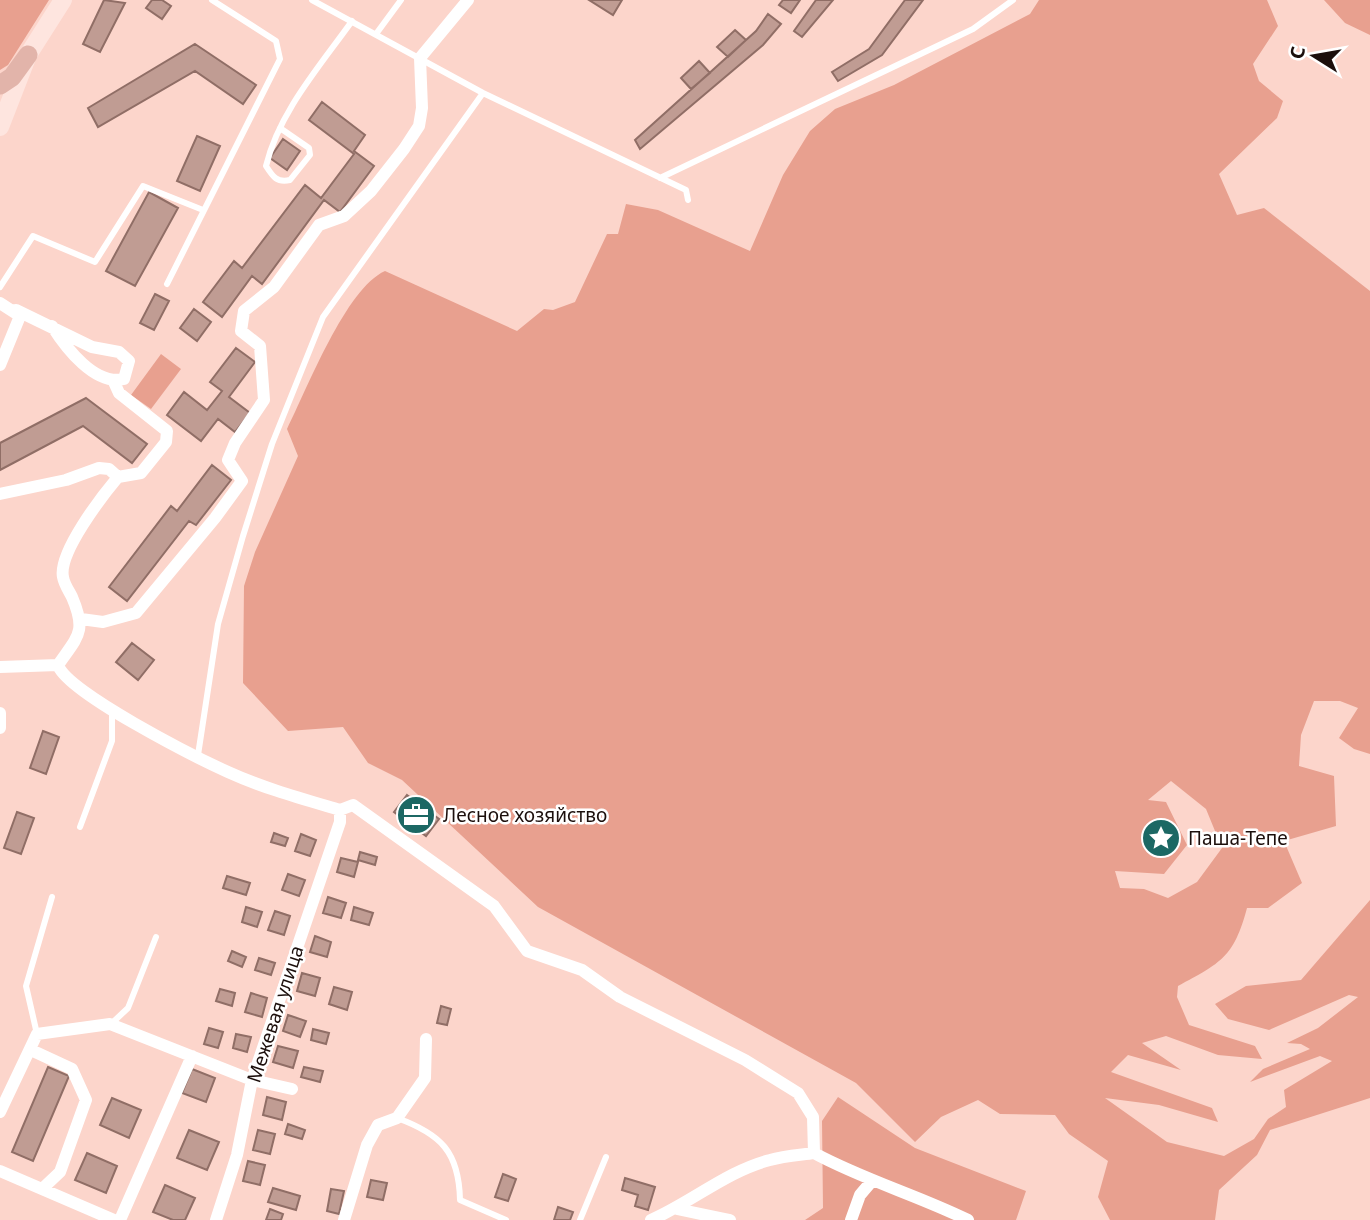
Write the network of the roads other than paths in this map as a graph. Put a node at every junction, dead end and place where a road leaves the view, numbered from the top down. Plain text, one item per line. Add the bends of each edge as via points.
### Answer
1 (62, 0) edge
2 (212, 0) edge
3 (312, 0) edge
4 (401, 0) edge
5 (468, 0) edge
6 (1013, 0) edge
7 (352, 21) junction
8 (376, 34) junction
9 (28, 55) joint
10 (420, 58) junction
11 (5, 92) edge
12 (482, 93) junction
13 (0, 127) edge
14 (280, 128) junction
15 (660, 178) junction
16 (688, 200) dead end
17 (203, 210) junction
18 (167, 284) dead end
19 (0, 287) edge
20 (0, 303) edge
21 (16, 310) junction
22 (52, 326) junction
23 (0, 365) edge
24 (114, 382) junction
25 (118, 478) junction
26 (0, 494) edge
27 (81, 619) junction
28 (58, 666) junction
29 (0, 667) edge
30 (112, 710) junction
31 (0, 713) edge
32 (0, 728) edge
33 (198, 755) junction
34 (340, 810) junction
35 (80, 827) dead end
36 (52, 897) dead end
37 (156, 937) dead end
38 (110, 1024) junction
39 (37, 1034) junction
40 (426, 1039) dead end
41 (31, 1049) junction
42 (192, 1056) junction
43 (253, 1080) junction
44 (292, 1090) dead end
45 (0, 1112) edge
46 (397, 1118) junction
47 (814, 1153) junction
48 (606, 1157) dead end
49 (0, 1171) edge
50 (871, 1182) junction
51 (42, 1189) junction
52 (677, 1209) junction
53 (114, 1220) edge
54 (120, 1220) edge
55 (216, 1220) edge
56 (344, 1220) edge
57 (506, 1220) edge
58 (580, 1220) edge
59 (651, 1220) edge
60 (730, 1220) edge
61 (851, 1220) edge
62 (968, 1220) edge

1 - 9 main road
2 - 17 lane via 276,41 280,59
3 - 7 lane
4 - 8 lane
5 - 10 street
6 - 15 lane via 973,29
7 - 8 lane
7 - 14 lane
8 - 10 lane
9 - 11 main road
10 - 12 lane
10 - 27 street via 421,117 404,149 344,216 319,225 274,287 244,311 241,331 260,346 264,400 228,460 242,481 136,613 103,622
11 - 13 main road
12 - 15 lane
12 - 33 lane via 323,317 272,444 218,624
14 - 14 lane via 266,166 282,182 290,180 310,155 309,148
15 - 16 lane via 686,190
17 - 18 lane
17 - 19 lane via 143,186 95,262 33,236
20 - 21 street
21 - 22 street
21 - 23 street via 20,316
22 - 24 street via 92,371
22 - 24 street via 92,347 119,352 129,361 124,379
24 - 25 street via 118,393 167,431 166,442 141,474
25 - 26 street via 109,469 99,468
25 - 27 street via 95,504 64,563 62,576
27 - 28 street via 81,632
28 - 29 street
28 - 30 street via 61,675
30 - 33 street
30 - 35 lane via 112,741
31 - 32 street
33 - 34 street via 228,772
34 - 43 street, Межевая улица via 340,822
34 - 47 street via 353,805 463,882 494,906 527,951 582,970 620,997 745,1060 798,1093 813,1117
36 - 39 lane via 26,986
37 - 38 lane via 128,1008
38 - 39 street
38 - 42 street
39 - 41 street
40 - 46 street via 425,1077
41 - 45 street
41 - 51 street via 72,1069 86,1100 60,1172
42 - 43 street
42 - 54 street
43 - 44 street
43 - 55 street, Межевая улица via 237,1155
46 - 56 street via 378,1125 367,1145
46 - 57 lane via 433,1134 452,1154 460,1199
47 - 50 street
47 - 52 street via 770,1160 735,1174
48 - 58 lane
49 - 51 street
50 - 61 street via 860,1195
50 - 62 street via 916,1195
51 - 53 street
52 - 59 street
52 - 60 street

